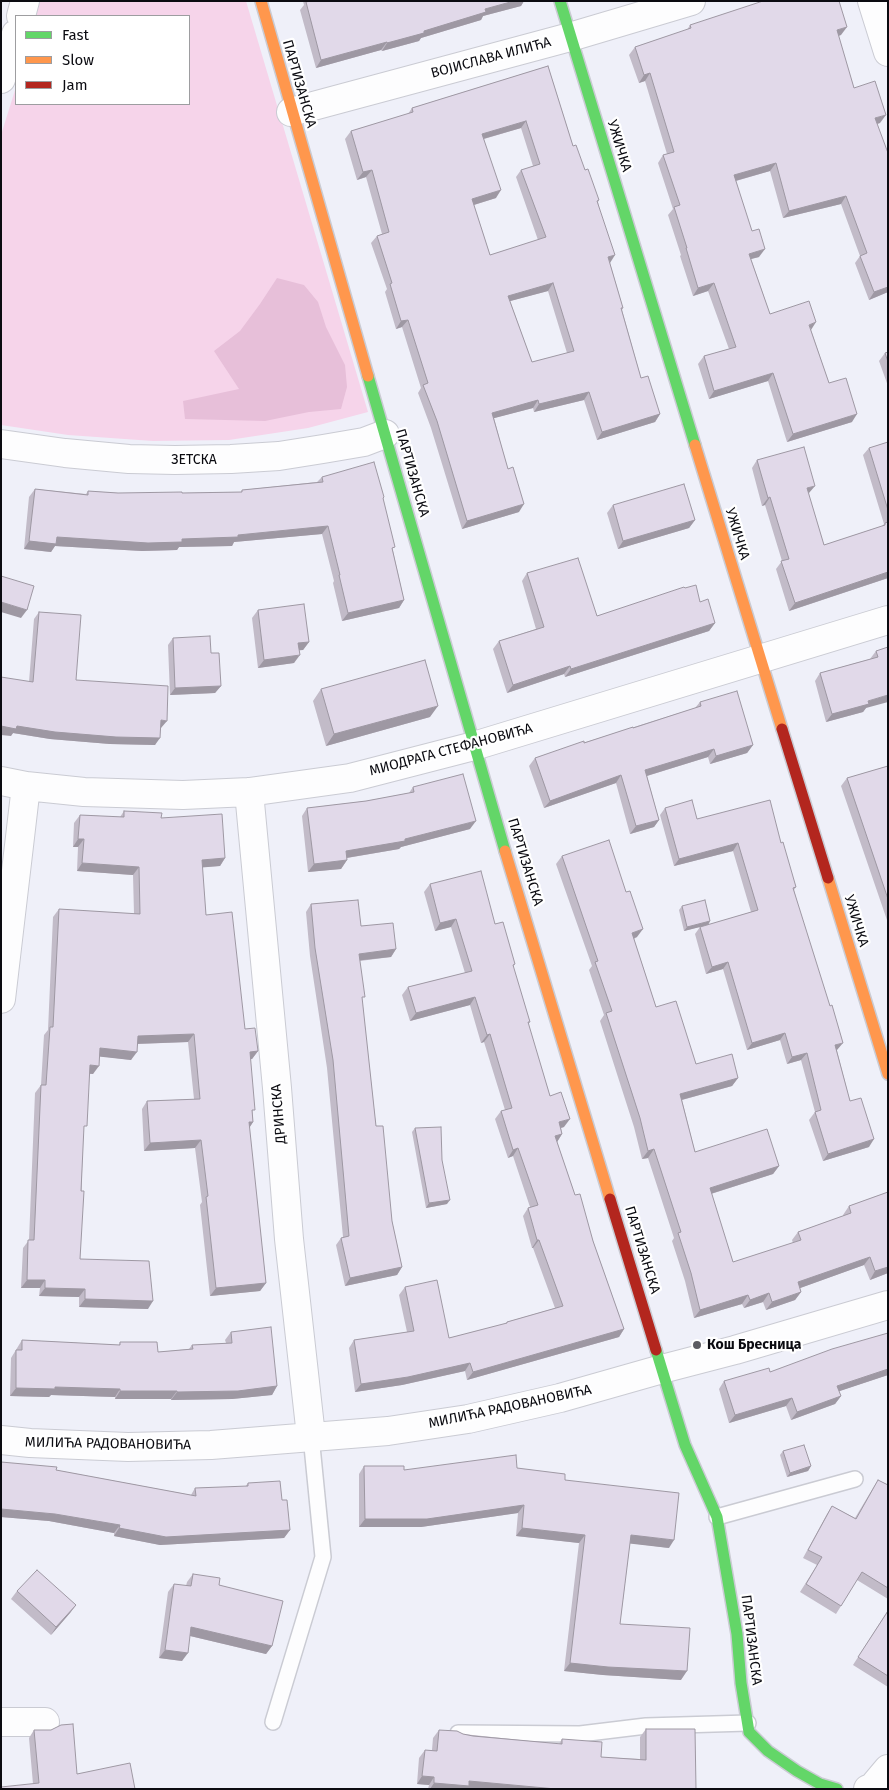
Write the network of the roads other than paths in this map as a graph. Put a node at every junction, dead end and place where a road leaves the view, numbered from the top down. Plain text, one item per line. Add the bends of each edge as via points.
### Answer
1 (25, 1) edge
2 (261, 1) edge
3 (560, 1) edge
4 (691, 1) edge
5 (872, 1) edge
6 (21, 15) edge
7 (15, 37) edge
8 (570, 37) junction
9 (888, 52) edge
10 (1, 79) edge
11 (291, 112) junction
12 (385, 434) junction
13 (1, 444) edge
14 (888, 620) edge
15 (760, 659) junction
16 (474, 746) junction
17 (14, 783) edge
18 (249, 792) junction
19 (1, 999) edge
20 (888, 1074) edge
21 (888, 1305) edge
22 (662, 1369) junction
23 (310, 1436) junction
24 (1, 1440) edge
25 (855, 1479) dead end
26 (717, 1517) junction
27 (1, 1722) edge
28 (45, 1722) dead end
29 (273, 1722) dead end
30 (748, 1727) junction
31 (458, 1733) edge
32 (888, 1769) edge
33 (837, 1789) edge
34 (868, 1789) edge

1 - 6 street
2 - 11 street, ПАРТИЗАНСКА
3 - 8 street, УЖИЧКА
4 - 8 street, ВОЈИСЛАВА ИЛИЋА
5 - 9 street
7 - 10 street
8 - 11 street, ВОЈИСЛАВА ИЛИЋА
8 - 15 street, УЖИЧКА
11 - 12 street, ПАРТИЗАНСКА
12 - 13 street, ЗЕТСКА via 364,442 323,449 231,459 128,459
12 - 16 street, ПАРТИЗАНСКА
14 - 15 street, МИОДРАГА СТЕФАНОВИЋА
15 - 16 street, МИОДРАГА СТЕФАНОВИЋА
15 - 20 street, УЖИЧКА
16 - 18 street, МИОДРАГА СТЕФАНОВИЋА via 350,778
16 - 22 street, ПАРТИЗАНСКА
17 - 18 street, МИОДРАГА СТЕФАНОВИЋА via 84,792 183,795
17 - 19 street
18 - 23 street, ДРИНСКА
21 - 22 street, МИЛИЋА РАДОВАНОВИЋА
22 - 23 street, МИЛИЋА РАДОВАНОВИЋА via 560,1398 468,1419 388,1431
22 - 26 street, ПАРТИЗАНСКА via 685,1445
23 - 24 street, МИЛИЋА РАДОВАНОВИЋА via 211,1445 128,1447
23 - 29 lane via 323,1557
25 - 26 lane
26 - 30 street, ПАРТИЗАНСКА via 737,1634
27 - 28 street
30 - 31 lane via 646,1726 580,1734
30 - 33 street via 768,1751 820,1784
32 - 34 street

